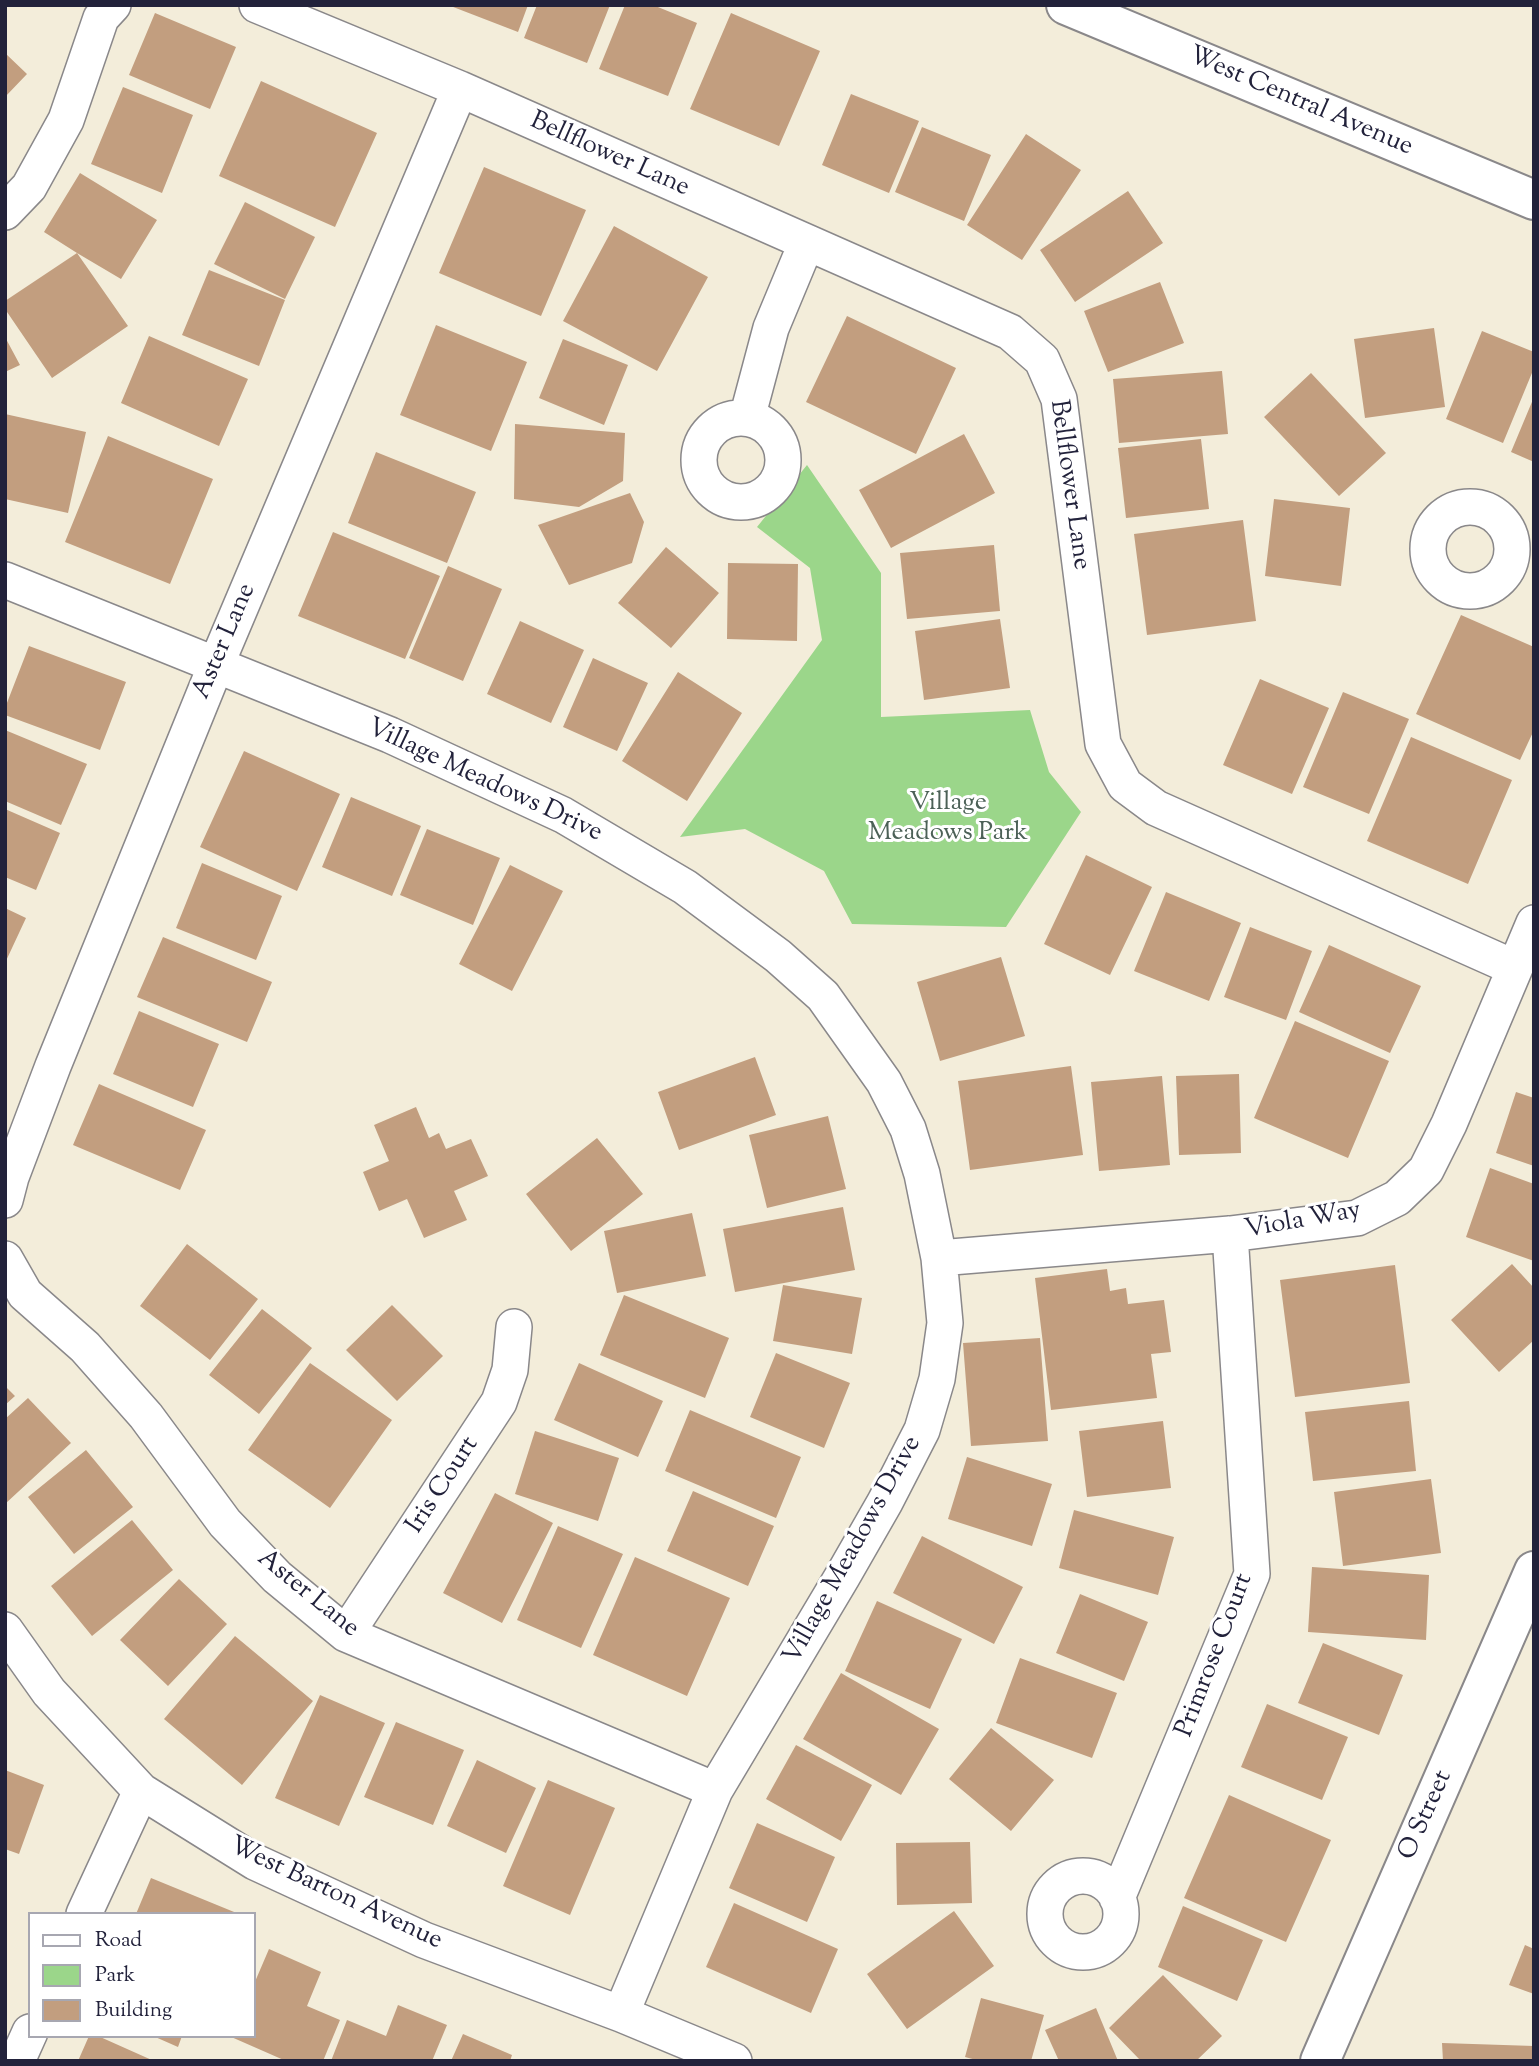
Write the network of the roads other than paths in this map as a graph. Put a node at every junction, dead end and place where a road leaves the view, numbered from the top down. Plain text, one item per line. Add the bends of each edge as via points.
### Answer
1 (113, 5) edge
2 (257, 5) edge
3 (1066, 5) edge
4 (460, 89) junction
5 (1534, 200) edge
6 (5, 212) edge
7 (806, 244) junction
8 (747, 418) dead end
9 (5, 580) edge
10 (216, 666) junction
11 (1534, 923) edge
12 (1515, 968) junction
13 (5, 1199) edge
14 (1230, 1234) junction
15 (939, 1258) junction
16 (5, 1259) edge
17 (514, 1327) dead end
18 (1534, 1571) edge
19 (5, 1630) edge
20 (346, 1634) junction
21 (715, 1790) junction
22 (141, 1791) junction
23 (1117, 1898) dead end
24 (86, 1912) edge
25 (621, 2014) junction
26 (28, 2036) edge
27 (16, 2061) edge
28 (734, 2061) edge
29 (1320, 2061) edge

1 - 6 street via 101,18 66,120 29,187
2 - 4 street, Bellflower Lane
3 - 5 street, West Central Avenue
4 - 7 street, Bellflower Lane
4 - 10 street, Aster Lane
7 - 8 street via 771,328
7 - 12 street, Bellflower Lane via 1010,332 1042,360 1059,399 1103,744 1125,785 1156,808
9 - 10 street, Village Meadows Drive
10 - 13 street, Aster Lane via 53,1066
10 - 15 street, Village Meadows Drive via 390,735 564,815 685,887 778,956 823,996 884,1082 908,1129
11 - 12 street, Viola Way
12 - 14 street, Viola Way via 1450,1124 1426,1170 1397,1198 1357,1218
14 - 15 street, Viola Way
14 - 23 street, Primrose Court via 1252,1574
15 - 21 street, Village Meadows Drive via 945,1323 937,1379 922,1430 885,1503
16 - 20 street, Aster Lane via 25,1293 85,1347 146,1416 225,1523 277,1577
17 - 20 street, Iris Court via 510,1370 499,1402
18 - 29 street, O Street
19 - 22 street, West Barton Avenue via 49,1692
20 - 21 street, Aster Lane
21 - 25 street, Village Meadows Drive
22 - 24 street
22 - 25 street, West Barton Avenue via 254,1862 424,1940
25 - 28 street, West Barton Avenue
26 - 27 street

